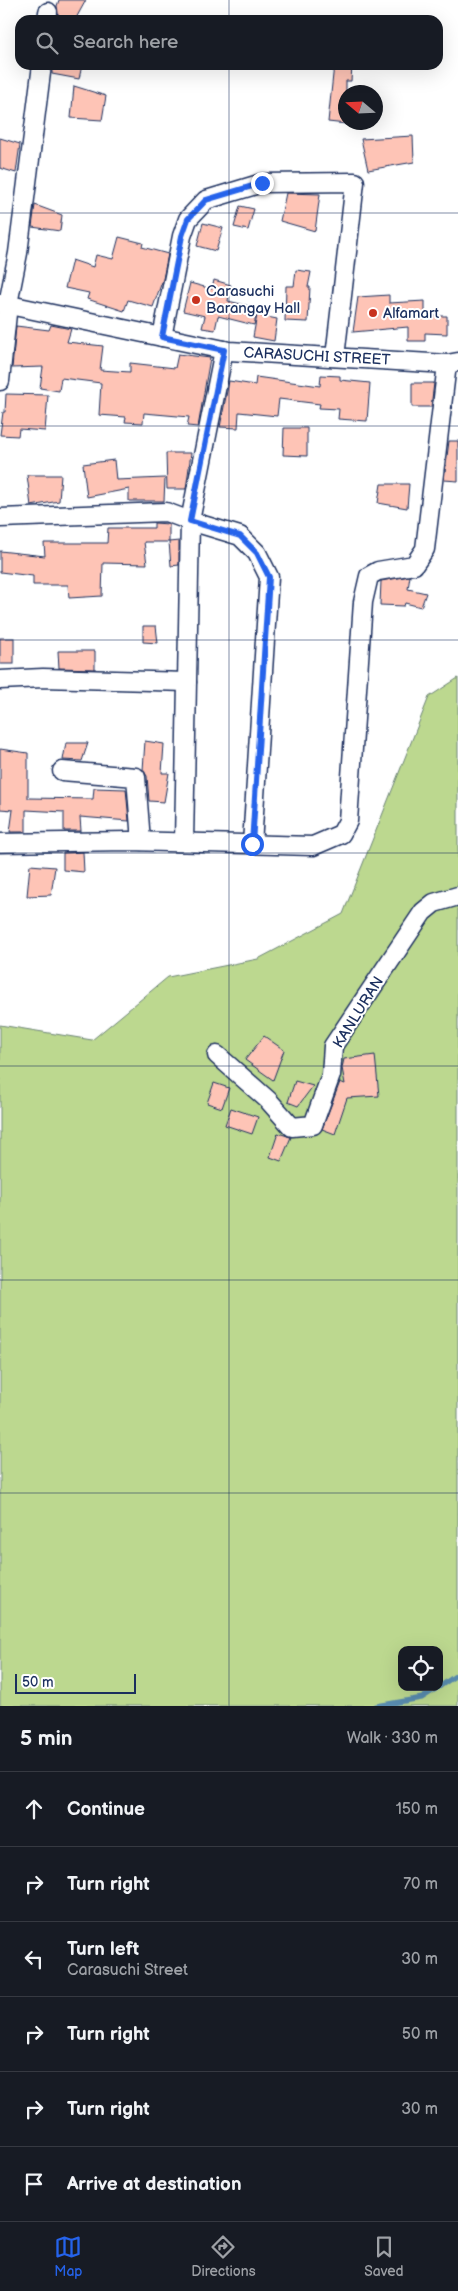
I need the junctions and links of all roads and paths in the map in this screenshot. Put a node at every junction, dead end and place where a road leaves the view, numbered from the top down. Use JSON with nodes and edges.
{"nodes":[{"id":1,"x":41,"y":70,"type":"edge"},
{"id":2,"x":4,"y":304,"type":"edge"},
{"id":3,"x":162,"y":337,"type":"junction"},
{"id":4,"x":224,"y":350,"type":"junction"},
{"id":5,"x":335,"y":357,"type":"junction"},
{"id":6,"x":453,"y":363,"type":"edge"},
{"id":7,"x":0,"y":380,"type":"edge"},
{"id":8,"x":0,"y":518,"type":"edge"},
{"id":9,"x":190,"y":521,"type":"junction"},
{"id":10,"x":0,"y":680,"type":"edge"},
{"id":11,"x":187,"y":682,"type":"junction"},
{"id":12,"x":62,"y":771,"type":"dead end"},
{"id":13,"x":141,"y":841,"type":"junction"},
{"id":14,"x":184,"y":842,"type":"junction"},
{"id":15,"x":0,"y":843,"type":"edge"},
{"id":16,"x":252,"y":844,"type":"junction"},
{"id":17,"x":458,"y":896,"type":"edge"},
{"id":18,"x":217,"y":1054,"type":"dead end"}],
"edges":[{"from":1,"to":2,"type":"street"},
{"from":2,"to":3,"type":"street","name":"CARASUCHI STREET"},
{"from":2,"to":7,"type":"street"},
{"from":3,"to":4,"type":"street","name":"CARASUCHI STREET"},
{"from":3,"to":5,"type":"street"},
{"from":4,"to":5,"type":"street","name":"CARASUCHI STREET"},
{"from":4,"to":9,"type":"street"},
{"from":5,"to":6,"type":"street","name":"CARASUCHI STREET"},
{"from":6,"to":16,"type":"street"},
{"from":8,"to":9,"type":"street"},
{"from":9,"to":11,"type":"street"},
{"from":9,"to":16,"type":"street"},
{"from":10,"to":11,"type":"street"},
{"from":11,"to":14,"type":"street"},
{"from":12,"to":13,"type":"street"},
{"from":13,"to":14,"type":"street"},
{"from":13,"to":15,"type":"street"},
{"from":14,"to":16,"type":"street"},
{"from":17,"to":18,"type":"street","name":"KANLURAN"}]}
